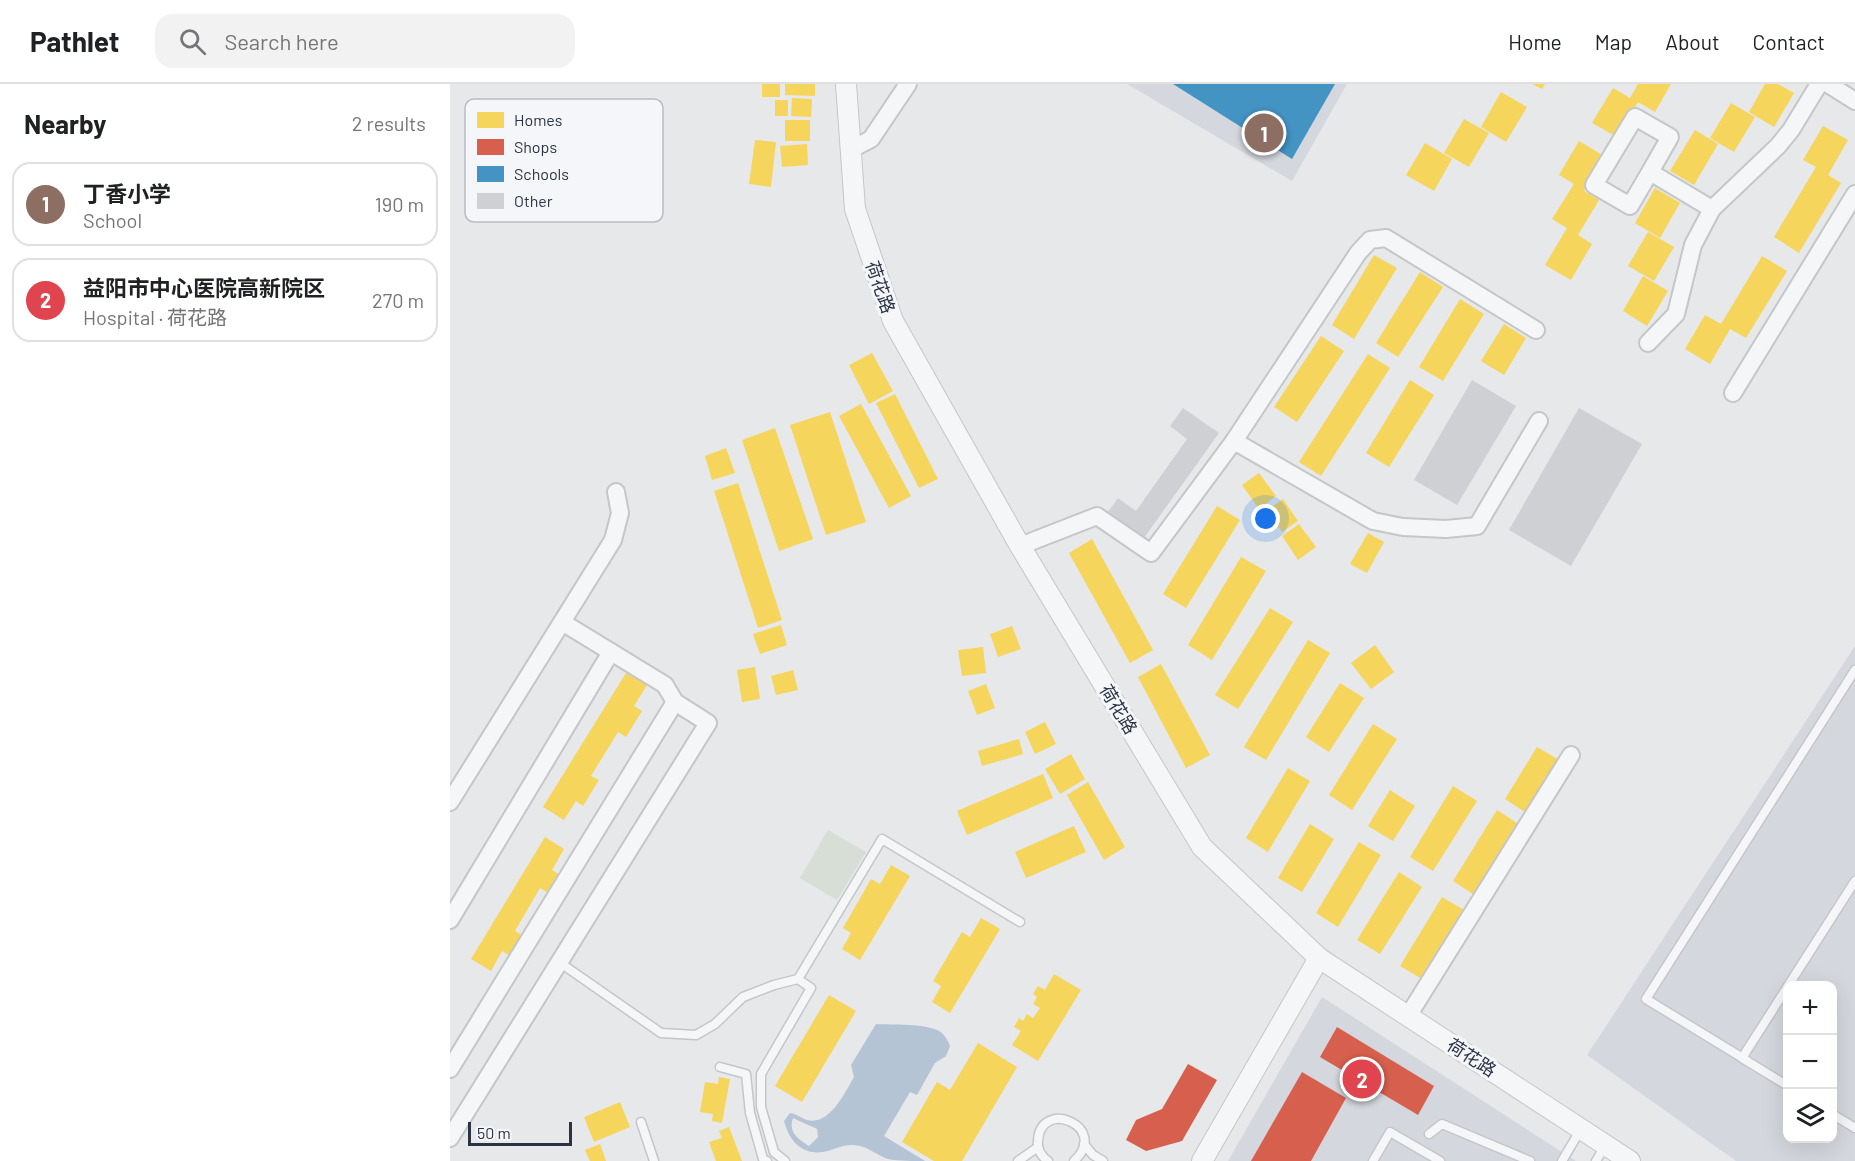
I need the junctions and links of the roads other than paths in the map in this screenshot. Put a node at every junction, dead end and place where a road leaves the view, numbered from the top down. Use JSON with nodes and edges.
{"nodes":[{"id":1,"x":846,"y":84,"type":"edge"},
{"id":2,"x":908,"y":84,"type":"edge"},
{"id":3,"x":1819,"y":84,"type":"edge"},
{"id":4,"x":1828,"y":84,"type":"edge"},
{"id":5,"x":1855,"y":101,"type":"edge"},
{"id":6,"x":850,"y":150,"type":"junction"},
{"id":7,"x":1650,"y":172,"type":"junction"},
{"id":8,"x":1855,"y":194,"type":"edge"},
{"id":9,"x":1712,"y":208,"type":"junction"},
{"id":10,"x":1536,"y":330,"type":"dead end"},
{"id":11,"x":1648,"y":343,"type":"dead end"},
{"id":12,"x":1732,"y":393,"type":"dead end"},
{"id":13,"x":1539,"y":422,"type":"dead end"},
{"id":14,"x":1233,"y":441,"type":"junction"},
{"id":15,"x":616,"y":492,"type":"dead end"},
{"id":16,"x":1020,"y":546,"type":"junction"},
{"id":17,"x":562,"y":622,"type":"junction"},
{"id":18,"x":611,"y":652,"type":"junction"},
{"id":19,"x":1855,"y":670,"type":"edge"},
{"id":20,"x":675,"y":702,"type":"junction"},
{"id":21,"x":1571,"y":755,"type":"dead end"},
{"id":22,"x":450,"y":802,"type":"edge"},
{"id":23,"x":1855,"y":881,"type":"edge"},
{"id":24,"x":450,"y":920,"type":"edge"},
{"id":25,"x":1020,"y":922,"type":"dead end"},
{"id":26,"x":1319,"y":958,"type":"junction"},
{"id":27,"x":559,"y":962,"type":"junction"},
{"id":28,"x":798,"y":979,"type":"junction"},
{"id":29,"x":1791,"y":981,"type":"edge"},
{"id":30,"x":1783,"y":994,"type":"edge"},
{"id":31,"x":1408,"y":1016,"type":"junction"},
{"id":32,"x":1746,"y":1060,"type":"junction"},
{"id":33,"x":720,"y":1067,"type":"dead end"},
{"id":34,"x":450,"y":1069,"type":"edge"},
{"id":35,"x":1783,"y":1083,"type":"edge"},
{"id":36,"x":1837,"y":1117,"type":"edge"},
{"id":37,"x":641,"y":1122,"type":"dead end"},
{"id":38,"x":1855,"y":1128,"type":"edge"},
{"id":39,"x":1581,"y":1129,"type":"junction"},
{"id":40,"x":1429,"y":1134,"type":"dead end"},
{"id":41,"x":450,"y":1138,"type":"edge"},
{"id":42,"x":1084,"y":1144,"type":"junction"},
{"id":43,"x":1038,"y":1147,"type":"junction"},
{"id":44,"x":1601,"y":1153,"type":"edge"},
{"id":45,"x":654,"y":1161,"type":"edge"},
{"id":46,"x":767,"y":1161,"type":"edge"},
{"id":47,"x":785,"y":1161,"type":"edge"},
{"id":48,"x":1018,"y":1161,"type":"edge"},
{"id":49,"x":1048,"y":1161,"type":"edge"},
{"id":50,"x":1075,"y":1161,"type":"edge"},
{"id":51,"x":1103,"y":1161,"type":"edge"},
{"id":52,"x":1202,"y":1161,"type":"edge"},
{"id":53,"x":1373,"y":1161,"type":"edge"},
{"id":54,"x":1440,"y":1161,"type":"edge"},
{"id":55,"x":1530,"y":1161,"type":"edge"},
{"id":56,"x":1562,"y":1161,"type":"edge"},
{"id":57,"x":1630,"y":1161,"type":"edge"}],
"edges":[{"from":1,"to":6,"type":"street","name":"荷花路"},
{"from":2,"to":6,"type":"street"},
{"from":3,"to":9,"type":"street"},
{"from":4,"to":5,"type":"street"},
{"from":6,"to":16,"type":"street","name":"荷花路"},
{"from":7,"to":7,"type":"street"},
{"from":7,"to":9,"type":"street"},
{"from":8,"to":12,"type":"street"},
{"from":9,"to":11,"type":"street"},
{"from":10,"to":14,"type":"street"},
{"from":13,"to":14,"type":"street"},
{"from":14,"to":16,"type":"street"},
{"from":15,"to":17,"type":"street"},
{"from":16,"to":26,"type":"street","name":"荷花路"},
{"from":17,"to":18,"type":"street"},
{"from":17,"to":22,"type":"street"},
{"from":18,"to":20,"type":"street"},
{"from":18,"to":24,"type":"street"},
{"from":19,"to":32,"type":"lane"},
{"from":20,"to":27,"type":"street"},
{"from":20,"to":34,"type":"street"},
{"from":21,"to":31,"type":"street"},
{"from":23,"to":29,"type":"lane"},
{"from":25,"to":28,"type":"lane"},
{"from":26,"to":31,"type":"street","name":"荷花路"},
{"from":26,"to":52,"type":"street"},
{"from":27,"to":28,"type":"lane"},
{"from":27,"to":41,"type":"street"},
{"from":28,"to":47,"type":"lane"},
{"from":30,"to":32,"type":"lane"},
{"from":31,"to":39,"type":"street","name":"荷花路"},
{"from":32,"to":35,"type":"lane"},
{"from":33,"to":46,"type":"lane"},
{"from":36,"to":38,"type":"lane"},
{"from":37,"to":45,"type":"lane"},
{"from":39,"to":44,"type":"street","name":"荷花路"},
{"from":39,"to":56,"type":"lane"},
{"from":40,"to":55,"type":"lane"},
{"from":42,"to":43,"type":"lane"},
{"from":42,"to":50,"type":"lane"},
{"from":42,"to":51,"type":"lane"},
{"from":43,"to":48,"type":"lane"},
{"from":43,"to":49,"type":"lane"},
{"from":44,"to":57,"type":"street","name":"荷花路"},
{"from":53,"to":54,"type":"lane"}]}
